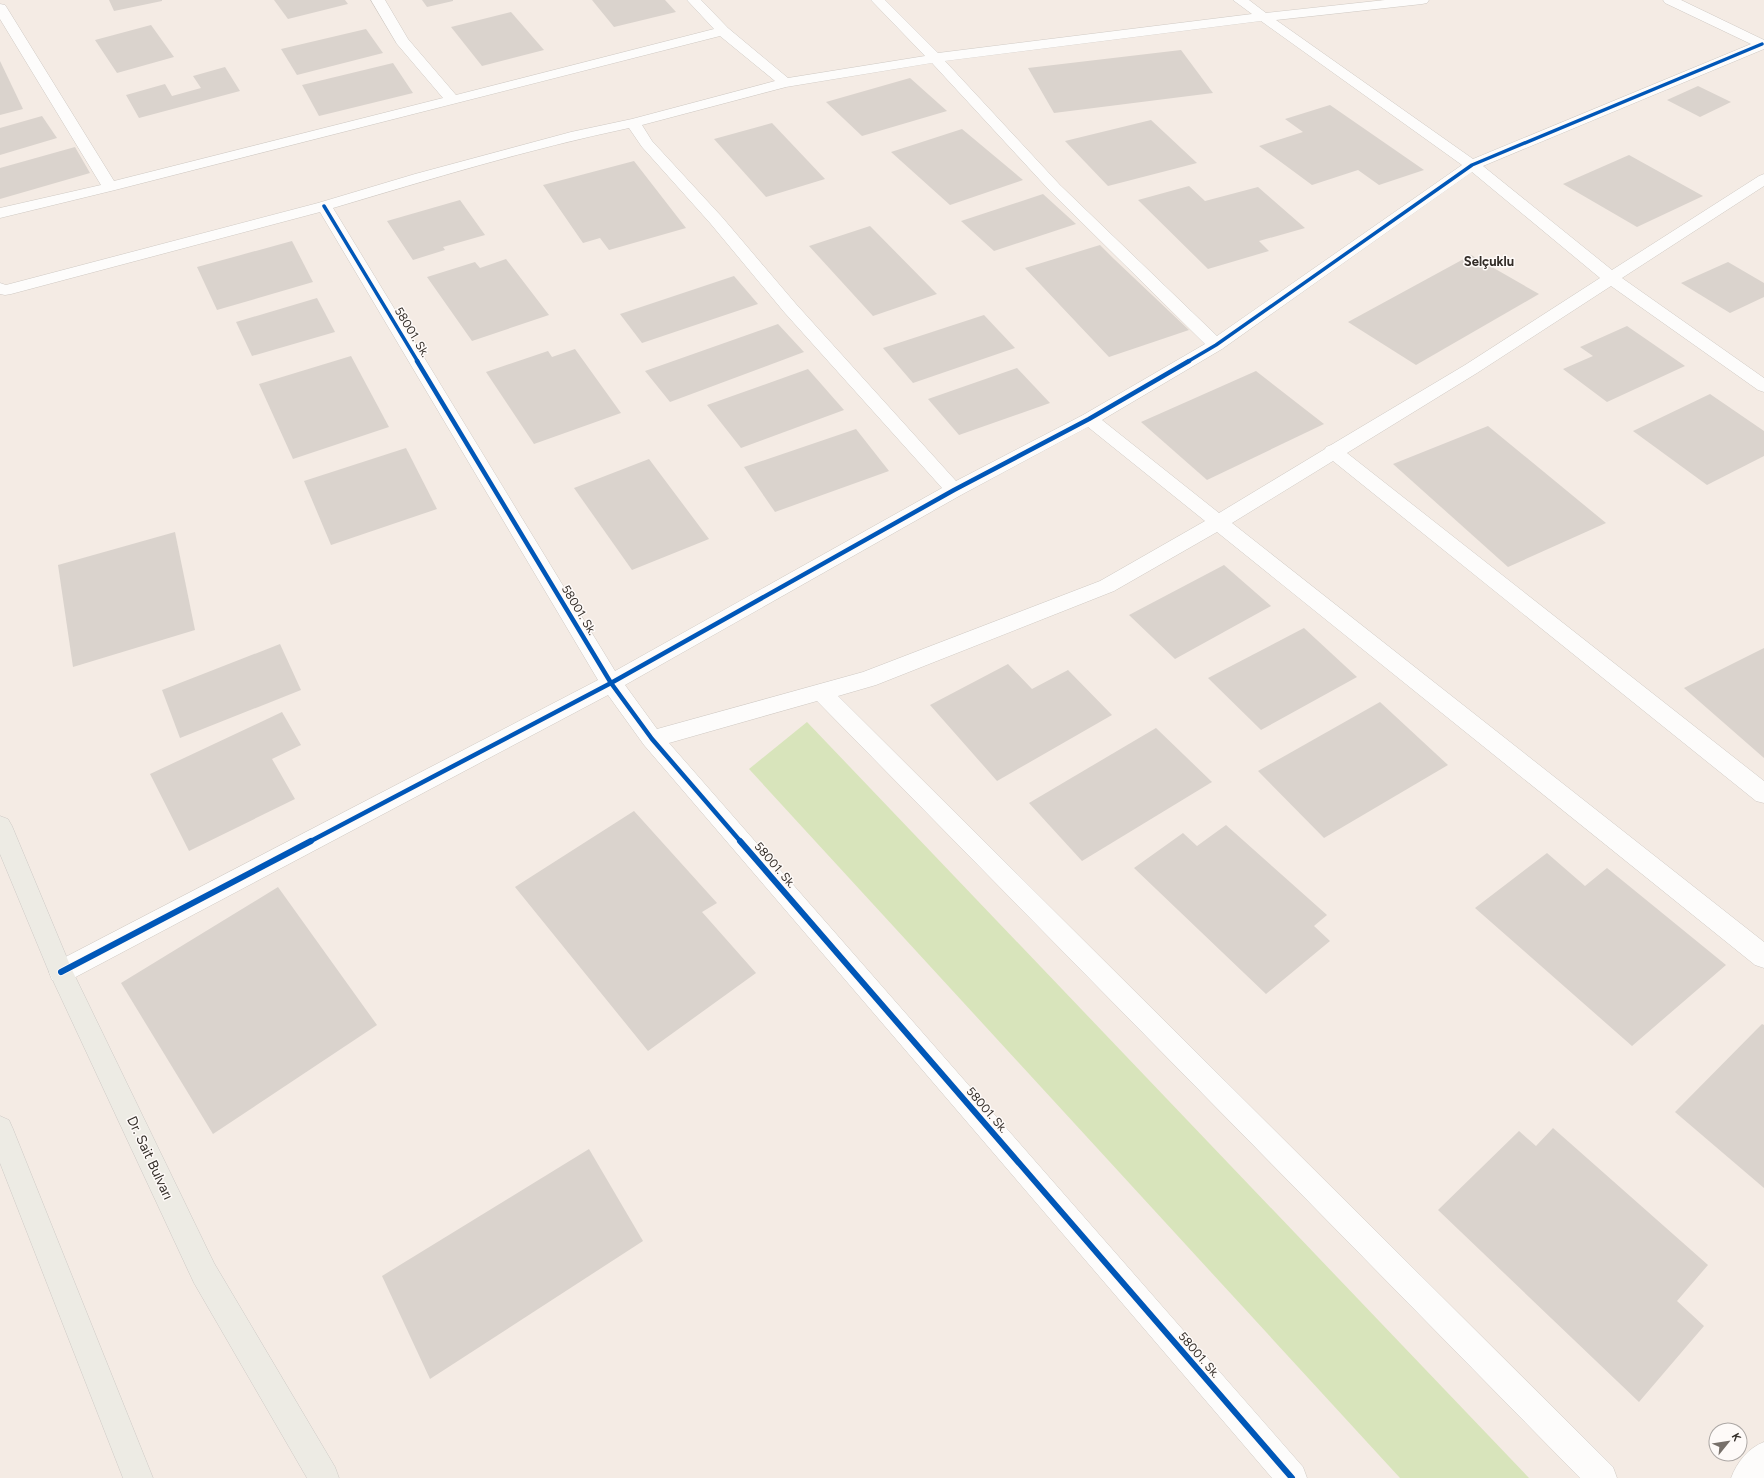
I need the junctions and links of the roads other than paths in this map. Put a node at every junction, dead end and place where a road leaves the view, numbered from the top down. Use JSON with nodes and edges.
{"nodes":[{"id":1,"x":378,"y":0,"type":"edge"},
{"id":2,"x":694,"y":0,"type":"edge"},
{"id":3,"x":878,"y":0,"type":"edge"},
{"id":4,"x":1240,"y":0,"type":"edge"},
{"id":5,"x":1422,"y":0,"type":"edge"},
{"id":6,"x":1670,"y":0,"type":"edge"},
{"id":7,"x":0,"y":8,"type":"edge"},
{"id":8,"x":1263,"y":17,"type":"junction"},
{"id":9,"x":723,"y":31,"type":"junction"},
{"id":10,"x":1763,"y":45,"type":"edge"},
{"id":11,"x":935,"y":58,"type":"junction"},
{"id":12,"x":785,"y":83,"type":"junction"},
{"id":13,"x":453,"y":100,"type":"junction"},
{"id":14,"x":633,"y":123,"type":"junction"},
{"id":15,"x":1472,"y":165,"type":"junction"},
{"id":16,"x":1764,"y":179,"type":"edge"},
{"id":17,"x":110,"y":187,"type":"junction"},
{"id":18,"x":324,"y":206,"type":"junction"},
{"id":19,"x":0,"y":213,"type":"edge"},
{"id":20,"x":1611,"y":278,"type":"junction"},
{"id":21,"x":0,"y":288,"type":"edge"},
{"id":22,"x":1216,"y":345,"type":"junction"},
{"id":23,"x":1764,"y":386,"type":"edge"},
{"id":24,"x":1088,"y":419,"type":"junction"},
{"id":25,"x":1333,"y":451,"type":"junction"},
{"id":26,"x":954,"y":490,"type":"junction"},
{"id":27,"x":1217,"y":523,"type":"junction"},
{"id":28,"x":611,"y":683,"type":"junction"},
{"id":29,"x":821,"y":692,"type":"junction"},
{"id":30,"x":652,"y":739,"type":"junction"},
{"id":31,"x":1764,"y":794,"type":"edge"},
{"id":32,"x":0,"y":826,"type":"edge"},
{"id":33,"x":1764,"y":958,"type":"edge"},
{"id":34,"x":61,"y":972,"type":"junction"},
{"id":35,"x":0,"y":1129,"type":"edge"},
{"id":36,"x":1764,"y":1456,"type":"edge"},
{"id":37,"x":138,"y":1478,"type":"edge"},
{"id":38,"x":324,"y":1478,"type":"edge"},
{"id":39,"x":1292,"y":1478,"type":"edge"},
{"id":40,"x":1602,"y":1478,"type":"edge"},
{"id":41,"x":1746,"y":1478,"type":"edge"}],
"edges":[{"from":1,"to":13,"type":"street"},
{"from":2,"to":9,"type":"street"},
{"from":3,"to":11,"type":"street"},
{"from":4,"to":8,"type":"street"},
{"from":5,"to":8,"type":"street"},
{"from":6,"to":10,"type":"street"},
{"from":7,"to":17,"type":"street"},
{"from":8,"to":11,"type":"street"},
{"from":8,"to":15,"type":"street"},
{"from":9,"to":12,"type":"street"},
{"from":9,"to":13,"type":"street"},
{"from":10,"to":15,"type":"street"},
{"from":11,"to":12,"type":"street"},
{"from":11,"to":22,"type":"street"},
{"from":12,"to":14,"type":"street"},
{"from":13,"to":17,"type":"street"},
{"from":14,"to":18,"type":"street"},
{"from":14,"to":26,"type":"street"},
{"from":15,"to":20,"type":"street"},
{"from":15,"to":22,"type":"street"},
{"from":16,"to":20,"type":"street"},
{"from":17,"to":19,"type":"street"},
{"from":18,"to":21,"type":"street"},
{"from":18,"to":28,"type":"street","name":"58001. Sk."},
{"from":20,"to":23,"type":"street"},
{"from":20,"to":25,"type":"street"},
{"from":22,"to":24,"type":"street"},
{"from":24,"to":26,"type":"street"},
{"from":24,"to":27,"type":"street"},
{"from":25,"to":27,"type":"street"},
{"from":25,"to":31,"type":"street"},
{"from":26,"to":28,"type":"street"},
{"from":27,"to":29,"type":"street"},
{"from":27,"to":33,"type":"street"},
{"from":28,"to":30,"type":"street","name":"58001. Sk."},
{"from":28,"to":34,"type":"street"},
{"from":29,"to":30,"type":"street"},
{"from":29,"to":40,"type":"street"},
{"from":30,"to":39,"type":"street","name":"58001. Sk."},
{"from":32,"to":34,"type":"main road","name":"Dr. Sait Bulvarı"},
{"from":34,"to":38,"type":"main road","name":"Dr. Sait Bulvarı"},
{"from":35,"to":37,"type":"main road"},
{"from":36,"to":41,"type":"street"}]}
